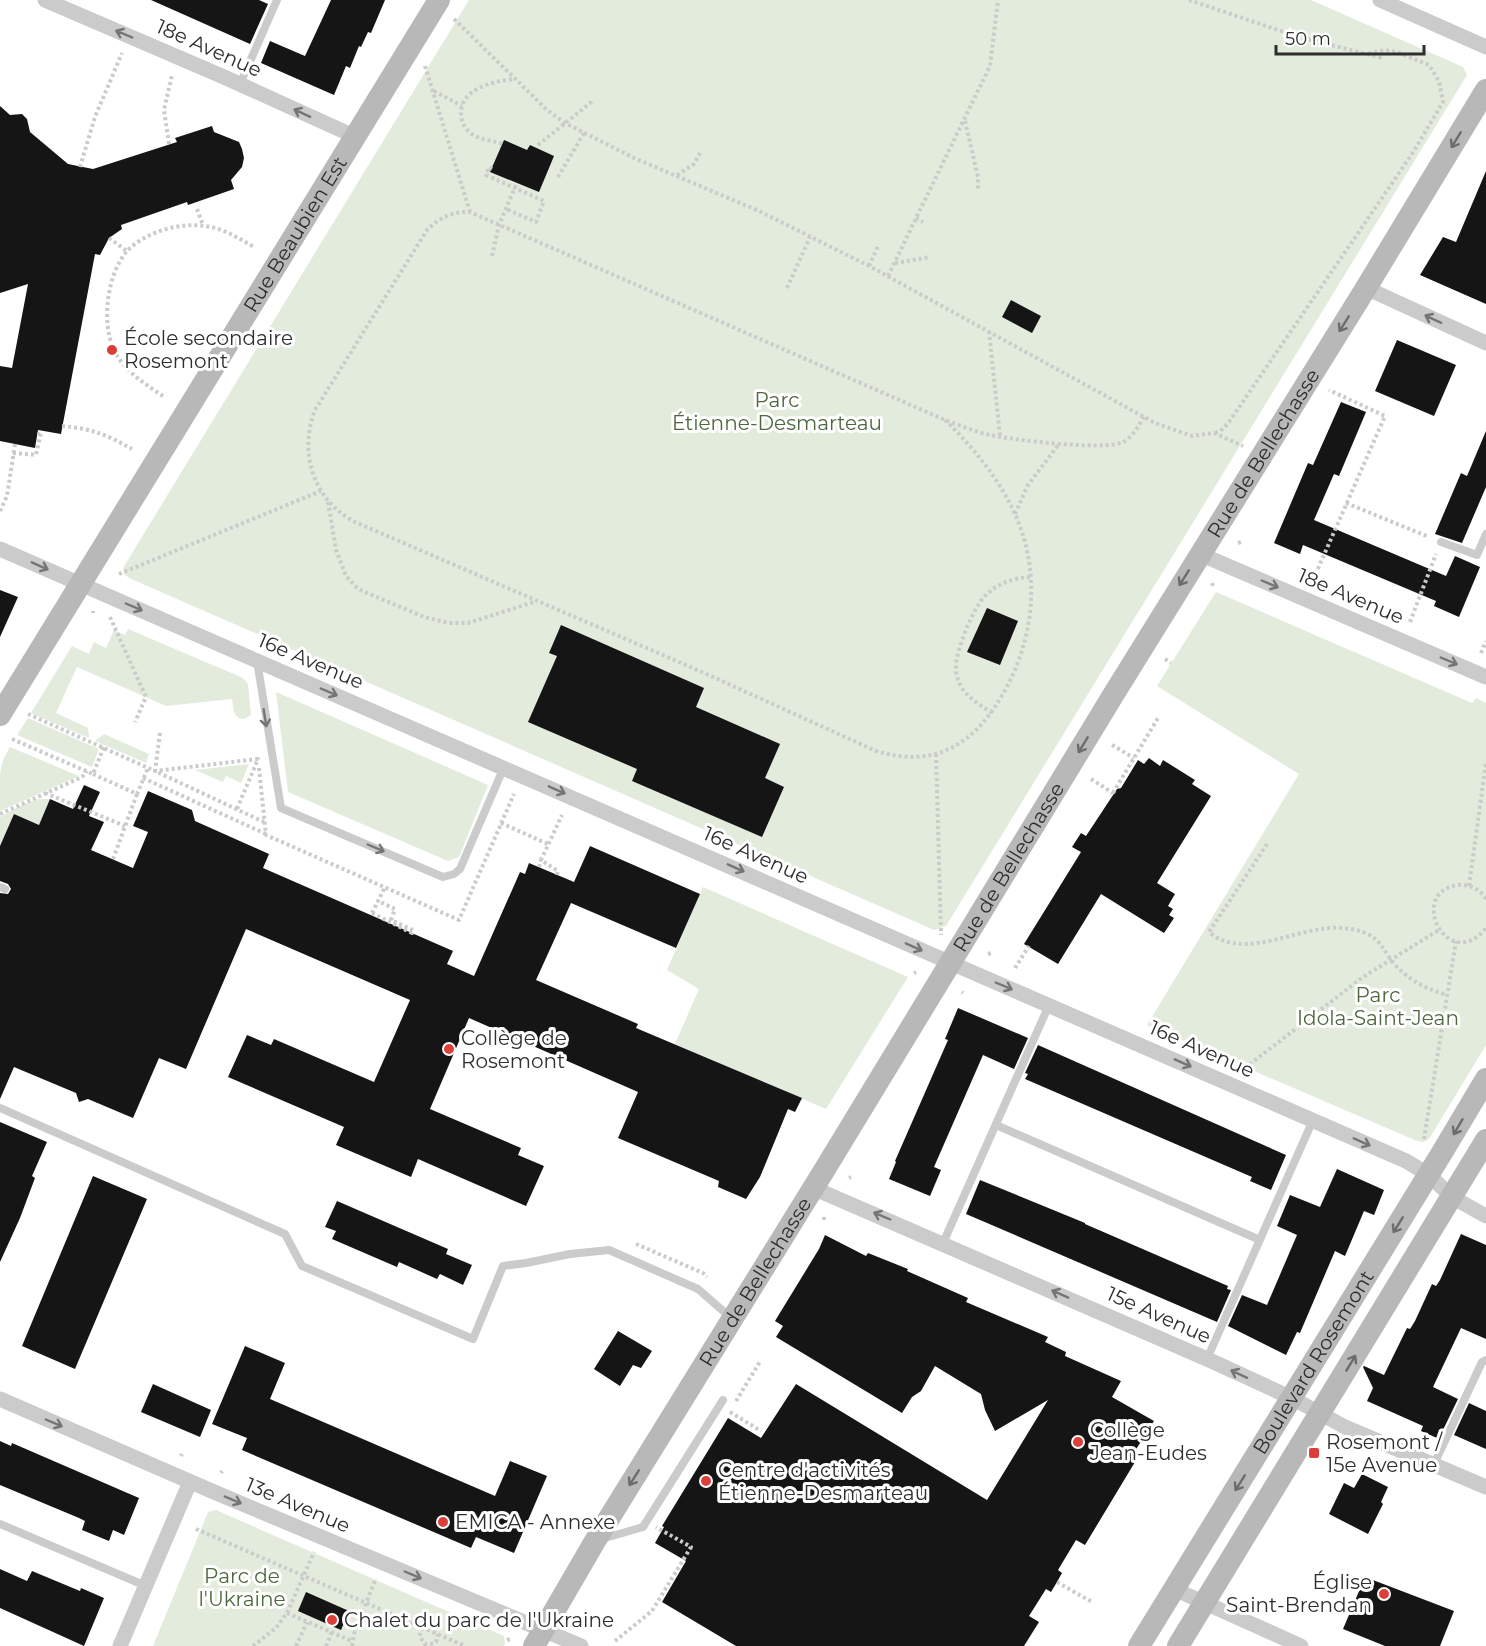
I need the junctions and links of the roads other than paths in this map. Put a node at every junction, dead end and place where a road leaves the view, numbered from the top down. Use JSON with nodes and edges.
{"nodes":[{"id":1,"x":45,"y":0,"type":"edge"},
{"id":2,"x":277,"y":0,"type":"edge"},
{"id":3,"x":439,"y":0,"type":"edge"},
{"id":4,"x":1380,"y":0,"type":"edge"},
{"id":5,"x":1486,"y":47,"type":"edge"},
{"id":6,"x":240,"y":84,"type":"junction"},
{"id":7,"x":1486,"y":90,"type":"edge"},
{"id":8,"x":356,"y":137,"type":"junction"},
{"id":9,"x":1366,"y":288,"type":"junction"},
{"id":10,"x":1486,"y":344,"type":"edge"},
{"id":11,"x":1486,"y":534,"type":"edge"},
{"id":12,"x":1441,"y":542,"type":"road end"},
{"id":13,"x":0,"y":549,"type":"edge"},
{"id":14,"x":1200,"y":554,"type":"junction"},
{"id":15,"x":81,"y":584,"type":"junction"},
{"id":16,"x":256,"y":660,"type":"junction"},
{"id":17,"x":1486,"y":677,"type":"edge"},
{"id":18,"x":0,"y":715,"type":"edge"},
{"id":19,"x":504,"y":767,"type":"junction"},
{"id":20,"x":951,"y":963,"type":"junction"},
{"id":21,"x":1049,"y":1005,"type":"junction"},
{"id":22,"x":1486,"y":1078,"type":"edge"},
{"id":23,"x":0,"y":1108,"type":"edge"},
{"id":24,"x":1313,"y":1120,"type":"junction"},
{"id":25,"x":996,"y":1125,"type":"junction"},
{"id":26,"x":1486,"y":1140,"type":"edge"},
{"id":27,"x":1429,"y":1175,"type":"junction"},
{"id":28,"x":813,"y":1188,"type":"junction"},
{"id":29,"x":1452,"y":1197,"type":"junction"},
{"id":30,"x":1486,"y":1216,"type":"edge"},
{"id":31,"x":1260,"y":1240,"type":"junction"},
{"id":32,"x":943,"y":1243,"type":"junction"},
{"id":33,"x":732,"y":1319,"type":"junction"},
{"id":34,"x":1207,"y":1359,"type":"junction"},
{"id":35,"x":1486,"y":1360,"type":"edge"},
{"id":36,"x":1292,"y":1398,"type":"junction"},
{"id":37,"x":0,"y":1400,"type":"edge"},
{"id":38,"x":723,"y":1400,"type":"dead end"},
{"id":39,"x":1320,"y":1413,"type":"junction"},
{"id":40,"x":1434,"y":1464,"type":"junction"},
{"id":41,"x":190,"y":1482,"type":"junction"},
{"id":42,"x":1486,"y":1486,"type":"edge"},
{"id":43,"x":0,"y":1524,"type":"edge"},
{"id":44,"x":595,"y":1541,"type":"junction"},
{"id":45,"x":146,"y":1586,"type":"junction"},
{"id":46,"x":1174,"y":1589,"type":"junction"},
{"id":47,"x":1204,"y":1603,"type":"junction"},
{"id":48,"x":539,"y":1638,"type":"edge"},
{"id":49,"x":1298,"y":1645,"type":"edge"},
{"id":50,"x":120,"y":1646,"type":"edge"},
{"id":51,"x":581,"y":1646,"type":"edge"},
{"id":52,"x":1140,"y":1646,"type":"edge"},
{"id":53,"x":1178,"y":1646,"type":"edge"}],
"edges":[{"from":6,"to":1,"type":"street","name":"18e Avenue","one_way":true},
{"from":2,"to":6,"type":"lane"},
{"from":3,"to":8,"type":"street","name":"Rue Beaubien Est"},
{"from":4,"to":5,"type":"street"},
{"from":8,"to":6,"type":"street","name":"18e Avenue","one_way":true},
{"from":7,"to":9,"type":"street","name":"Rue de Bellechasse","one_way":true},
{"from":8,"to":15,"type":"street","name":"Rue Beaubien Est"},
{"from":10,"to":9,"type":"street","one_way":true},
{"from":9,"to":14,"type":"street","name":"Rue de Bellechasse","one_way":true},
{"from":11,"to":12,"type":"lane"},
{"from":13,"to":15,"type":"street","name":"16e Avenue","one_way":true},
{"from":14,"to":17,"type":"street","name":"18e Avenue","one_way":true},
{"from":14,"to":20,"type":"street","name":"Rue de Bellechasse","one_way":true},
{"from":15,"to":16,"type":"street","name":"16e Avenue","one_way":true},
{"from":15,"to":18,"type":"street","name":"Rue Beaubien Est"},
{"from":16,"to":19,"type":"street","name":"16e Avenue","one_way":true},
{"from":16,"to":19,"type":"lane","one_way":true},
{"from":19,"to":20,"type":"street","name":"16e Avenue","one_way":true},
{"from":20,"to":21,"type":"street","name":"16e Avenue","one_way":true},
{"from":20,"to":28,"type":"street","name":"Rue de Bellechasse"},
{"from":21,"to":24,"type":"street","name":"16e Avenue","one_way":true},
{"from":21,"to":25,"type":"lane"},
{"from":22,"to":27,"type":"street","name":"Boulevard Rosemont","one_way":true},
{"from":23,"to":33,"type":"lane"},
{"from":24,"to":27,"type":"street","name":"16e Avenue","one_way":true},
{"from":24,"to":31,"type":"lane"},
{"from":25,"to":31,"type":"lane"},
{"from":25,"to":32,"type":"lane"},
{"from":26,"to":29,"type":"street","name":"Boulevard Rosemont"},
{"from":27,"to":29,"type":"street","name":"16e Avenue"},
{"from":27,"to":36,"type":"street","name":"Boulevard Rosemont","one_way":true},
{"from":32,"to":28,"type":"street","name":"15e Avenue","one_way":true},
{"from":28,"to":33,"type":"street","name":"Rue de Bellechasse"},
{"from":29,"to":30,"type":"street","name":"16e Avenue"},
{"from":39,"to":29,"type":"street","name":"Boulevard Rosemont","one_way":true},
{"from":31,"to":34,"type":"lane"},
{"from":34,"to":32,"type":"street","name":"15e Avenue","one_way":true},
{"from":33,"to":44,"type":"street","name":"Rue de Bellechasse","one_way":true},
{"from":36,"to":34,"type":"street","name":"15e Avenue","one_way":true},
{"from":35,"to":40,"type":"lane"},
{"from":36,"to":39,"type":"street","name":"15e Avenue"},
{"from":36,"to":46,"type":"street","name":"Boulevard Rosemont","one_way":true},
{"from":37,"to":41,"type":"street","name":"13e Avenue","one_way":true},
{"from":38,"to":44,"type":"lane"},
{"from":39,"to":40,"type":"street","name":"15e Avenue"},
{"from":39,"to":47,"type":"street","name":"Boulevard Rosemont"},
{"from":40,"to":42,"type":"street","name":"15e Avenue"},
{"from":41,"to":45,"type":"street"},
{"from":41,"to":48,"type":"street","name":"13e Avenue","one_way":true},
{"from":43,"to":45,"type":"lane"},
{"from":44,"to":48,"type":"street","name":"Rue de Bellechasse"},
{"from":45,"to":50,"type":"street"},
{"from":46,"to":47,"type":"street"},
{"from":46,"to":52,"type":"street","name":"Boulevard Rosemont"},
{"from":47,"to":49,"type":"street"},
{"from":47,"to":53,"type":"street","name":"Boulevard Rosemont"},
{"from":48,"to":51,"type":"street","name":"13e Avenue"}]}
